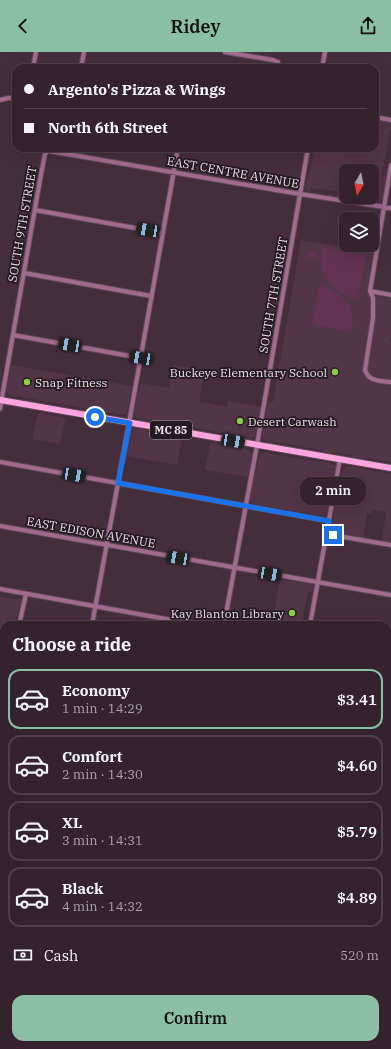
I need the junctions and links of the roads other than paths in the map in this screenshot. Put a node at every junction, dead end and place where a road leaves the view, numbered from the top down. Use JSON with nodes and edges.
{"nodes":[{"id":1,"x":36,"y":52,"type":"edge"},
{"id":2,"x":84,"y":52,"type":"edge"},
{"id":3,"x":225,"y":52,"type":"edge"},
{"id":4,"x":325,"y":52,"type":"edge"},
{"id":5,"x":34,"y":64,"type":"edge"},
{"id":6,"x":82,"y":64,"type":"edge"},
{"id":7,"x":278,"y":64,"type":"edge"},
{"id":8,"x":323,"y":64,"type":"edge"},
{"id":9,"x":12,"y":98,"type":"edge"},
{"id":10,"x":0,"y":100,"type":"edge"},
{"id":11,"x":379,"y":118,"type":"edge"},
{"id":12,"x":391,"y":120,"type":"edge"},
{"id":13,"x":47,"y":152,"type":"edge"},
{"id":14,"x":65,"y":152,"type":"edge"},
{"id":15,"x":177,"y":152,"type":"edge"},
{"id":16,"x":307,"y":152,"type":"edge"},
{"id":17,"x":391,"y":166,"type":"edge"},
{"id":18,"x":174,"y":172,"type":"junction"},
{"id":19,"x":300,"y":194,"type":"junction"},
{"id":20,"x":384,"y":206,"type":"junction"},
{"id":21,"x":391,"y":208,"type":"edge"},
{"id":22,"x":35,"y":210,"type":"junction"},
{"id":23,"x":162,"y":233,"type":"junction"},
{"id":24,"x":24,"y":273,"type":"junction"},
{"id":25,"x":370,"y":292,"type":"junction"},
{"id":26,"x":391,"y":295,"type":"edge"},
{"id":27,"x":152,"y":296,"type":"junction"},
{"id":28,"x":13,"y":335,"type":"junction"},
{"id":29,"x":141,"y":358,"type":"junction"},
{"id":30,"x":391,"y":382,"type":"edge"},
{"id":31,"x":1,"y":400,"type":"edge"},
{"id":32,"x":0,"y":409,"type":"edge"},
{"id":33,"x":130,"y":423,"type":"junction"},
{"id":34,"x":257,"y":445,"type":"junction"},
{"id":35,"x":340,"y":459,"type":"junction"},
{"id":36,"x":0,"y":462,"type":"edge"},
{"id":37,"x":391,"y":468,"type":"edge"},
{"id":38,"x":118,"y":483,"type":"junction"},
{"id":39,"x":246,"y":506,"type":"junction"},
{"id":40,"x":329,"y":521,"type":"junction"},
{"id":41,"x":0,"y":526,"type":"edge"},
{"id":42,"x":326,"y":534,"type":"junction"},
{"id":43,"x":106,"y":545,"type":"junction"},
{"id":44,"x":391,"y":545,"type":"edge"},
{"id":45,"x":234,"y":568,"type":"junction"},
{"id":46,"x":317,"y":582,"type":"junction"},
{"id":47,"x":0,"y":589,"type":"edge"},
{"id":48,"x":26,"y":594,"type":"junction"},
{"id":49,"x":391,"y":595,"type":"edge"},
{"id":50,"x":96,"y":607,"type":"junction"},
{"id":51,"x":20,"y":621,"type":"edge"},
{"id":52,"x":93,"y":621,"type":"edge"},
{"id":53,"x":176,"y":621,"type":"edge"},
{"id":54,"x":225,"y":621,"type":"edge"},
{"id":55,"x":311,"y":621,"type":"edge"}],
"edges":[{"from":1,"to":5,"type":"street"},
{"from":2,"to":6,"type":"street"},
{"from":3,"to":7,"type":"street"},
{"from":4,"to":8,"type":"street"},
{"from":9,"to":10,"type":"street"},
{"from":11,"to":12,"type":"street"},
{"from":13,"to":22,"type":"street","name":"SOUTH 9TH STREET"},
{"from":14,"to":18,"type":"street","name":"EAST CENTRE AVENUE"},
{"from":15,"to":18,"type":"street"},
{"from":16,"to":19,"type":"street","name":"SOUTH 7TH STREET"},
{"from":17,"to":20,"type":"street"},
{"from":18,"to":19,"type":"street","name":"EAST CENTRE AVENUE"},
{"from":18,"to":23,"type":"street"},
{"from":19,"to":20,"type":"street","name":"EAST CENTRE AVENUE"},
{"from":19,"to":34,"type":"street","name":"SOUTH 7TH STREET"},
{"from":20,"to":21,"type":"street","name":"EAST CENTRE AVENUE"},
{"from":20,"to":25,"type":"street"},
{"from":22,"to":23,"type":"street"},
{"from":22,"to":24,"type":"street","name":"SOUTH 9TH STREET"},
{"from":23,"to":27,"type":"street"},
{"from":24,"to":27,"type":"street"},
{"from":24,"to":28,"type":"street","name":"SOUTH 9TH STREET"},
{"from":25,"to":26,"type":"street"},
{"from":25,"to":30,"type":"street"},
{"from":27,"to":29,"type":"street"},
{"from":28,"to":29,"type":"street"},
{"from":28,"to":31,"type":"street","name":"SOUTH 9TH STREET"},
{"from":29,"to":33,"type":"street"},
{"from":31,"to":32,"type":"street","name":"SOUTH 9TH STREET"},
{"from":31,"to":33,"type":"main road","number":"MC 85"},
{"from":33,"to":34,"type":"main road","number":"MC 85"},
{"from":33,"to":38,"type":"street"},
{"from":34,"to":35,"type":"main road","number":"MC 85"},
{"from":34,"to":39,"type":"street","name":"SOUTH 7TH STREET"},
{"from":35,"to":37,"type":"main road","number":"MC 85"},
{"from":35,"to":40,"type":"street"},
{"from":36,"to":38,"type":"street"},
{"from":38,"to":39,"type":"street"},
{"from":38,"to":43,"type":"street"},
{"from":39,"to":40,"type":"street"},
{"from":39,"to":45,"type":"street","name":"SOUTH 7TH STREET"},
{"from":40,"to":42,"type":"street"},
{"from":41,"to":43,"type":"street","name":"EAST EDISON AVENUE"},
{"from":42,"to":44,"type":"street"},
{"from":42,"to":46,"type":"street"},
{"from":43,"to":45,"type":"street","name":"EAST EDISON AVENUE"},
{"from":43,"to":50,"type":"street"},
{"from":45,"to":46,"type":"street","name":"EAST EDISON AVENUE"},
{"from":45,"to":54,"type":"street","name":"SOUTH 7TH STREET"},
{"from":46,"to":49,"type":"street","name":"EAST EDISON AVENUE"},
{"from":46,"to":55,"type":"street"},
{"from":47,"to":48,"type":"street"},
{"from":48,"to":50,"type":"street"},
{"from":48,"to":51,"type":"street"},
{"from":50,"to":52,"type":"street"},
{"from":50,"to":53,"type":"street"}]}
